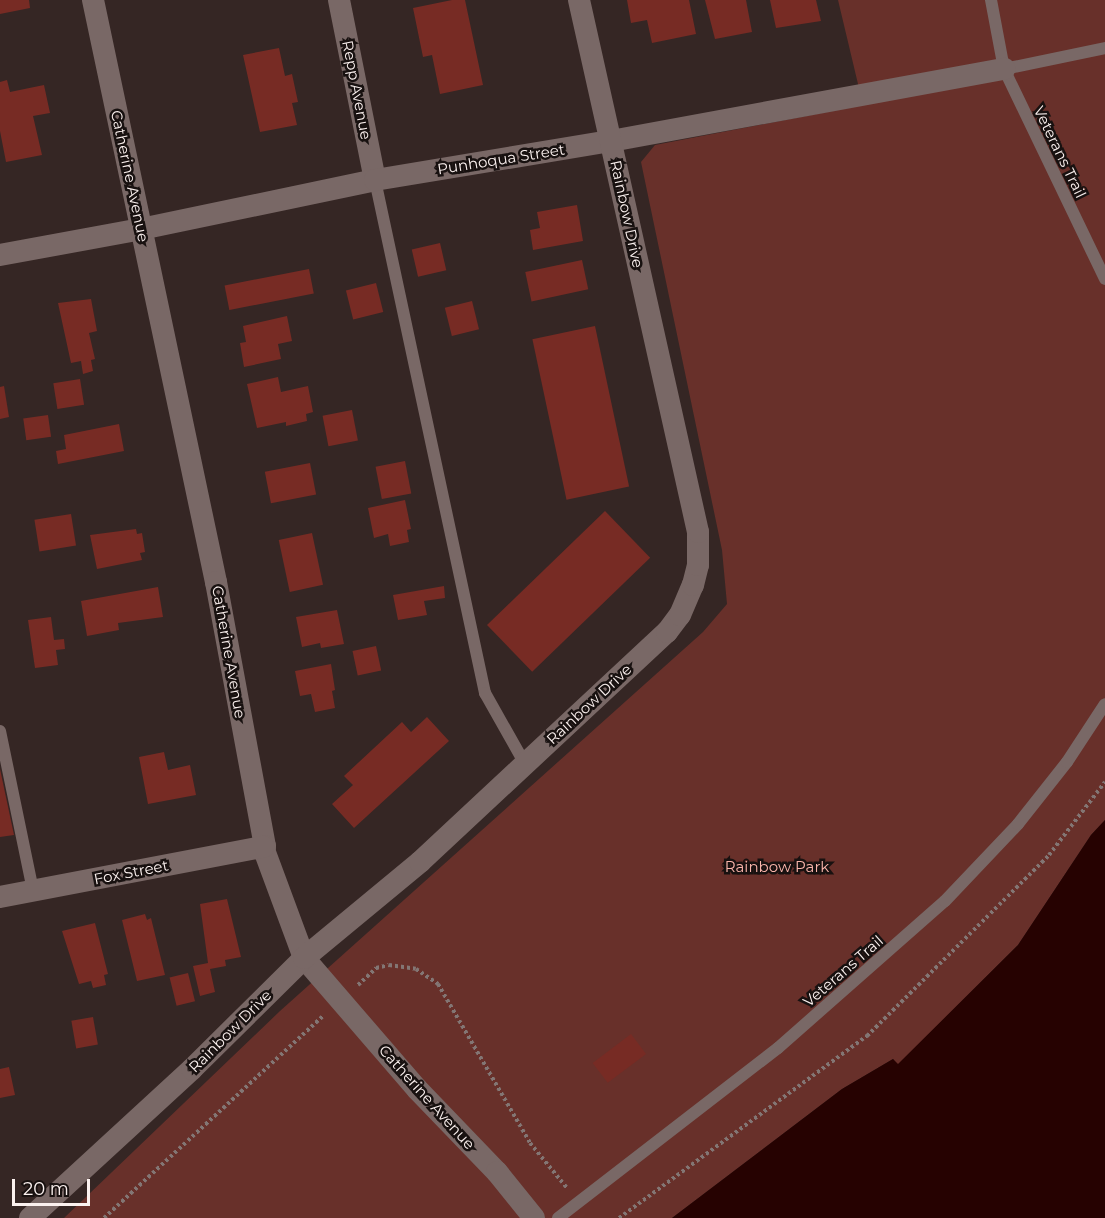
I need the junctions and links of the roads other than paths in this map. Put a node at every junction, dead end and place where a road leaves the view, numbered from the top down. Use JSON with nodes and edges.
{"nodes":[{"id":1,"x":93,"y":0,"type":"edge"},
{"id":2,"x":339,"y":0,"type":"edge"},
{"id":3,"x":579,"y":0,"type":"edge"},
{"id":4,"x":991,"y":0,"type":"edge"},
{"id":5,"x":1105,"y":48,"type":"edge"},
{"id":6,"x":1004,"y":69,"type":"junction"},
{"id":7,"x":611,"y":141,"type":"junction"},
{"id":8,"x":375,"y":180,"type":"junction"},
{"id":9,"x":141,"y":229,"type":"junction"},
{"id":10,"x":0,"y":255,"type":"edge"},
{"id":11,"x":1105,"y":279,"type":"edge"},
{"id":12,"x":1105,"y":704,"type":"edge"},
{"id":13,"x":0,"y":731,"type":"edge"},
{"id":14,"x":525,"y":764,"type":"junction"},
{"id":15,"x":263,"y":846,"type":"junction"},
{"id":16,"x":33,"y":891,"type":"junction"},
{"id":17,"x":0,"y":897,"type":"edge"},
{"id":18,"x":304,"y":958,"type":"junction"},
{"id":19,"x":30,"y":1218,"type":"edge"},
{"id":20,"x":534,"y":1218,"type":"edge"},
{"id":21,"x":558,"y":1218,"type":"edge"}],
"edges":[{"from":1,"to":9,"type":"street","name":"Catherine Avenue"},
{"from":2,"to":8,"type":"street","name":"Repp Avenue"},
{"from":3,"to":7,"type":"street","name":"Rainbow Drive"},
{"from":4,"to":6,"type":"lane","name":"Veterans Trail"},
{"from":5,"to":6,"type":"lane"},
{"from":6,"to":7,"type":"street","name":"Punhoqua Street"},
{"from":6,"to":11,"type":"lane","name":"Veterans Trail"},
{"from":7,"to":8,"type":"street","name":"Punhoqua Street"},
{"from":7,"to":14,"type":"street","name":"Rainbow Drive"},
{"from":8,"to":9,"type":"street","name":"Punhoqua Street"},
{"from":8,"to":14,"type":"lane"},
{"from":9,"to":10,"type":"street","name":"Punhoqua Street"},
{"from":9,"to":15,"type":"street","name":"Catherine Avenue"},
{"from":12,"to":21,"type":"lane","name":"Veterans Trail"},
{"from":13,"to":16,"type":"lane"},
{"from":14,"to":18,"type":"street","name":"Rainbow Drive"},
{"from":15,"to":16,"type":"street","name":"Fox Street"},
{"from":15,"to":18,"type":"street","name":"Catherine Avenue"},
{"from":16,"to":17,"type":"street","name":"Fox Street"},
{"from":18,"to":19,"type":"street","name":"Rainbow Drive"},
{"from":18,"to":20,"type":"street","name":"Catherine Avenue"}]}
